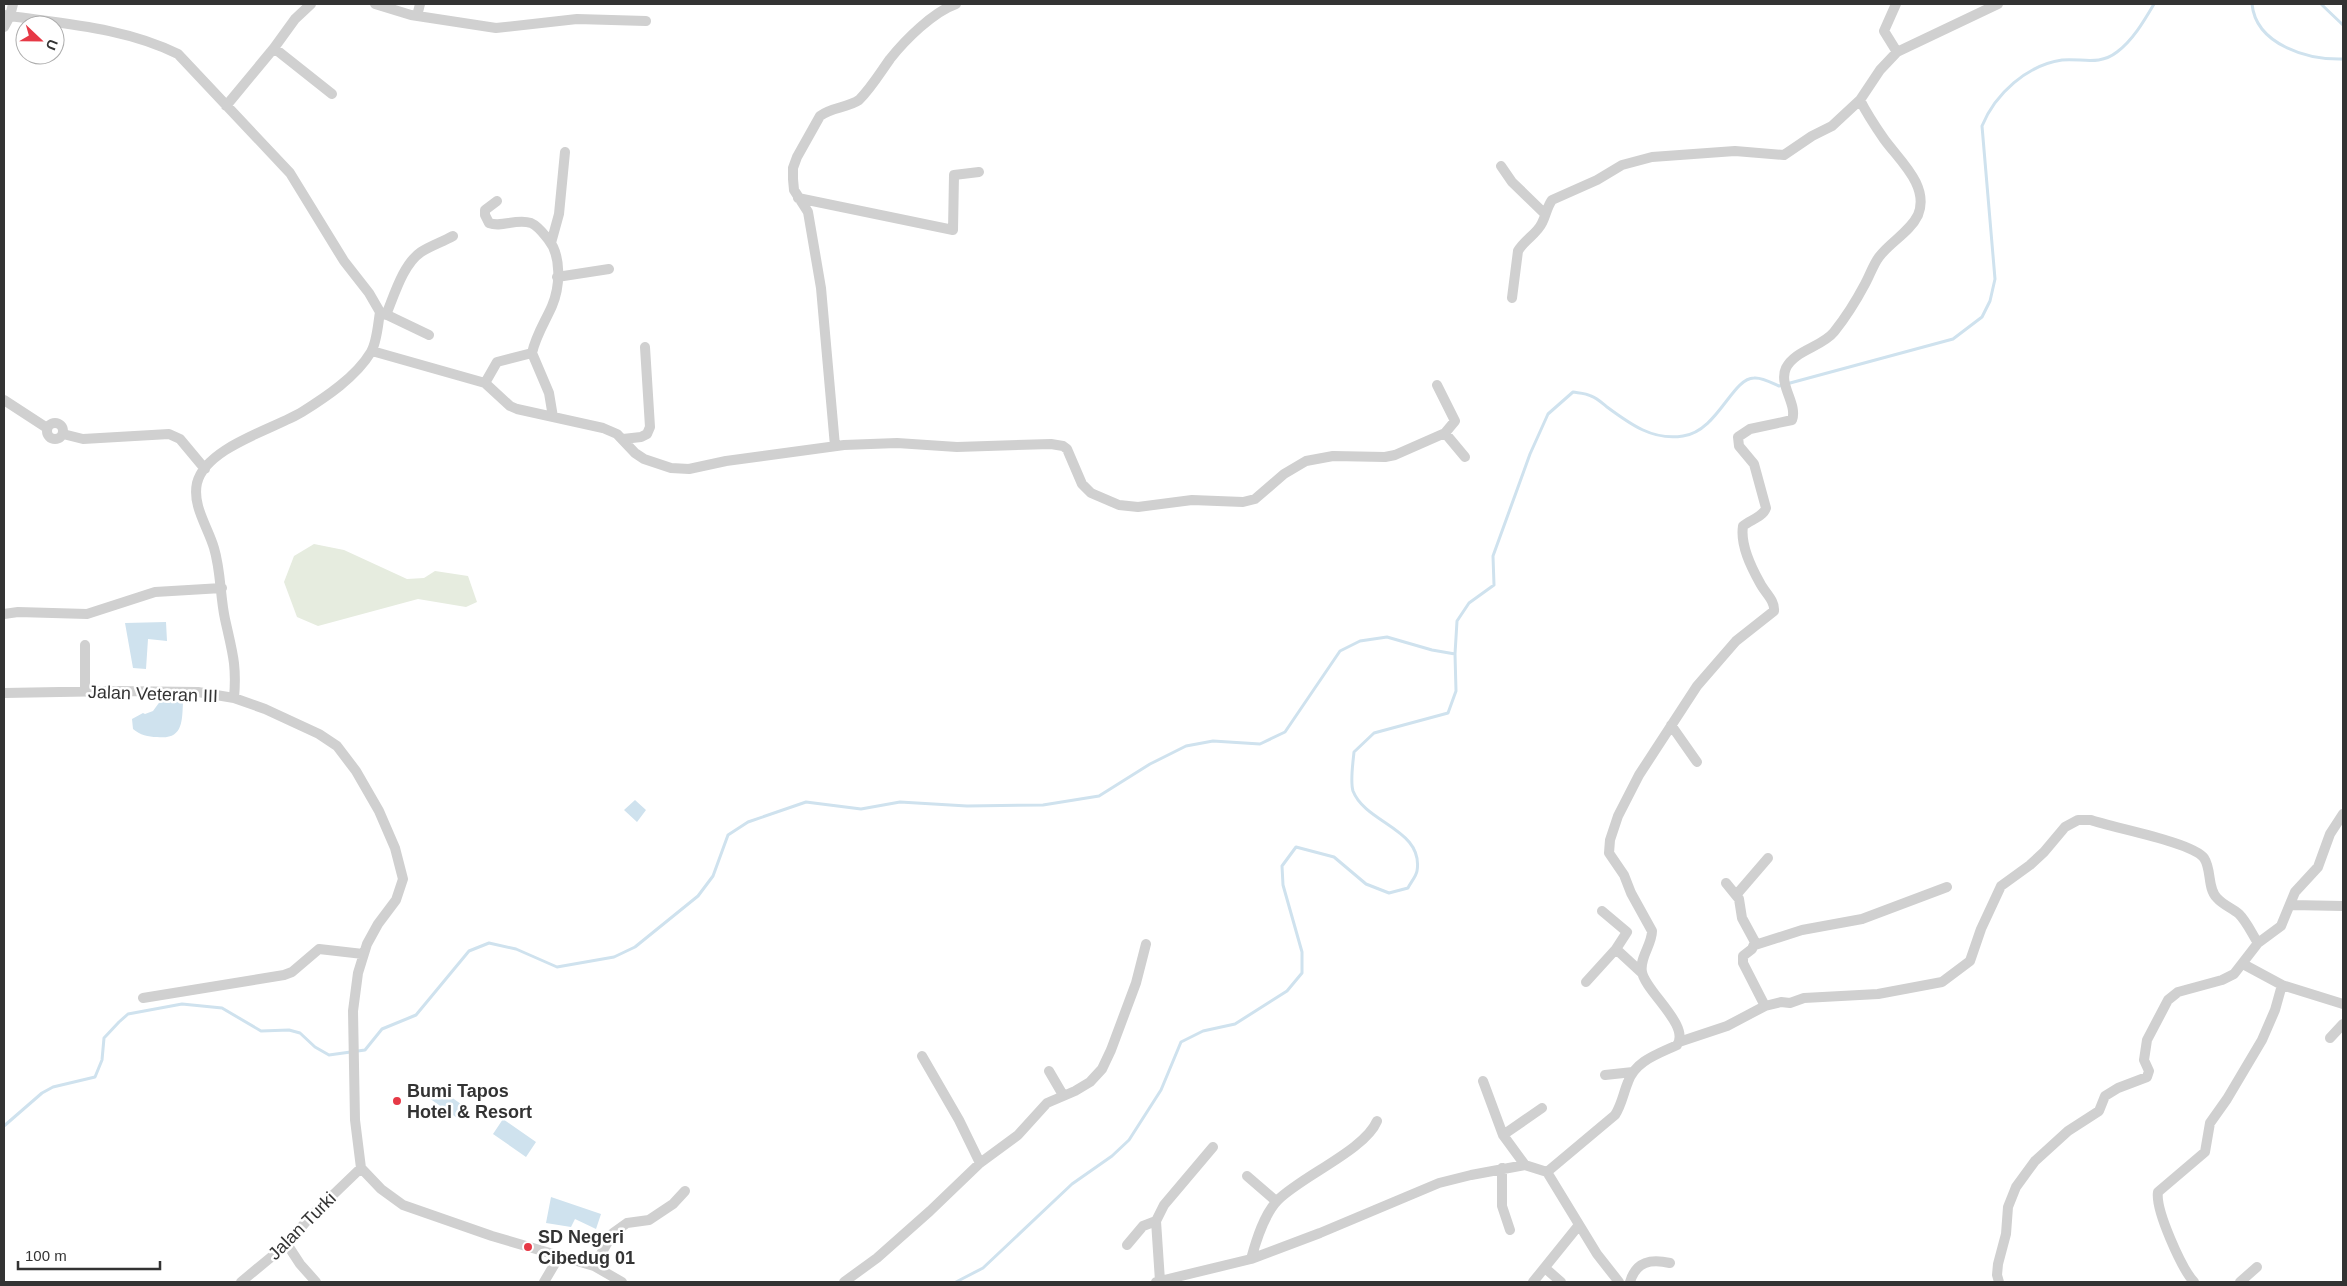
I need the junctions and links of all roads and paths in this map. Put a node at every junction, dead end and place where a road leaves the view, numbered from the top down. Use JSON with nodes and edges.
{"nodes":[{"id":1,"x":13,"y":4,"type":"edge"},
{"id":2,"x":311,"y":4,"type":"edge"},
{"id":3,"x":375,"y":4,"type":"edge"},
{"id":4,"x":420,"y":4,"type":"edge"},
{"id":5,"x":956,"y":4,"type":"edge"},
{"id":6,"x":1896,"y":4,"type":"edge"},
{"id":7,"x":1998,"y":4,"type":"edge"},
{"id":8,"x":7,"y":16,"type":"edge"},
{"id":9,"x":417,"y":16,"type":"junction"},
{"id":10,"x":646,"y":21,"type":"dead end"},
{"id":11,"x":4,"y":27,"type":"edge"},
{"id":12,"x":274,"y":48,"type":"junction"},
{"id":13,"x":1897,"y":52,"type":"junction"},
{"id":14,"x":332,"y":94,"type":"dead end"},
{"id":15,"x":1860,"y":100,"type":"junction"},
{"id":16,"x":226,"y":106,"type":"junction"},
{"id":17,"x":565,"y":152,"type":"dead end"},
{"id":18,"x":1501,"y":166,"type":"dead end"},
{"id":19,"x":979,"y":172,"type":"dead end"},
{"id":20,"x":798,"y":198,"type":"junction"},
{"id":21,"x":497,"y":201,"type":"dead end"},
{"id":22,"x":1545,"y":214,"type":"junction"},
{"id":23,"x":453,"y":236,"type":"dead end"},
{"id":24,"x":550,"y":243,"type":"junction"},
{"id":25,"x":609,"y":269,"type":"dead end"},
{"id":26,"x":557,"y":277,"type":"junction"},
{"id":27,"x":1512,"y":298,"type":"dead end"},
{"id":28,"x":383,"y":313,"type":"junction"},
{"id":29,"x":429,"y":335,"type":"dead end"},
{"id":30,"x":645,"y":347,"type":"dead end"},
{"id":31,"x":372,"y":351,"type":"junction"},
{"id":32,"x":532,"y":353,"type":"junction"},
{"id":33,"x":484,"y":382,"type":"junction"},
{"id":34,"x":1437,"y":385,"type":"dead end"},
{"id":35,"x":4,"y":400,"type":"edge"},
{"id":36,"x":553,"y":417,"type":"junction"},
{"id":37,"x":1445,"y":433,"type":"junction"},
{"id":38,"x":623,"y":439,"type":"junction"},
{"id":39,"x":835,"y":446,"type":"junction"},
{"id":40,"x":1465,"y":457,"type":"dead end"},
{"id":41,"x":205,"y":469,"type":"junction"},
{"id":42,"x":222,"y":588,"type":"junction"},
{"id":43,"x":4,"y":614,"type":"edge"},
{"id":44,"x":85,"y":645,"type":"dead end"},
{"id":45,"x":85,"y":691,"type":"junction"},
{"id":46,"x":4,"y":693,"type":"edge"},
{"id":47,"x":234,"y":698,"type":"junction"},
{"id":48,"x":1671,"y":725,"type":"junction"},
{"id":49,"x":1697,"y":762,"type":"dead end"},
{"id":50,"x":2343,"y":814,"type":"edge"},
{"id":51,"x":1768,"y":858,"type":"dead end"},
{"id":52,"x":1726,"y":882,"type":"dead end"},
{"id":53,"x":1947,"y":886,"type":"dead end"},
{"id":54,"x":1737,"y":894,"type":"junction"},
{"id":55,"x":2291,"y":905,"type":"junction"},
{"id":56,"x":2343,"y":906,"type":"edge"},
{"id":57,"x":1602,"y":910,"type":"dead end"},
{"id":58,"x":2258,"y":943,"type":"junction"},
{"id":59,"x":1146,"y":944,"type":"dead end"},
{"id":60,"x":1755,"y":945,"type":"junction"},
{"id":61,"x":1616,"y":949,"type":"junction"},
{"id":62,"x":363,"y":954,"type":"junction"},
{"id":63,"x":2243,"y":964,"type":"junction"},
{"id":64,"x":1642,"y":973,"type":"junction"},
{"id":65,"x":1586,"y":982,"type":"dead end"},
{"id":66,"x":2282,"y":986,"type":"junction"},
{"id":67,"x":143,"y":998,"type":"dead end"},
{"id":68,"x":2343,"y":1004,"type":"edge"},
{"id":69,"x":1765,"y":1006,"type":"junction"},
{"id":70,"x":2343,"y":1024,"type":"edge"},
{"id":71,"x":2330,"y":1038,"type":"dead end"},
{"id":72,"x":1679,"y":1042,"type":"junction"},
{"id":73,"x":922,"y":1056,"type":"dead end"},
{"id":74,"x":1049,"y":1071,"type":"dead end"},
{"id":75,"x":1633,"y":1072,"type":"junction"},
{"id":76,"x":1604,"y":1075,"type":"dead end"},
{"id":77,"x":1483,"y":1081,"type":"dead end"},
{"id":78,"x":1062,"y":1095,"type":"junction"},
{"id":79,"x":1542,"y":1108,"type":"dead end"},
{"id":80,"x":1377,"y":1121,"type":"dead end"},
{"id":81,"x":1503,"y":1135,"type":"junction"},
{"id":82,"x":1213,"y":1147,"type":"dead end"},
{"id":83,"x":980,"y":1163,"type":"junction"},
{"id":84,"x":1525,"y":1164,"type":"junction"},
{"id":85,"x":361,"y":1168,"type":"junction"},
{"id":86,"x":1502,"y":1168,"type":"junction"},
{"id":87,"x":1547,"y":1172,"type":"junction"},
{"id":88,"x":1247,"y":1176,"type":"dead end"},
{"id":89,"x":684,"y":1191,"type":"dead end"},
{"id":90,"x":1276,"y":1201,"type":"junction"},
{"id":91,"x":1156,"y":1221,"type":"junction"},
{"id":92,"x":1579,"y":1224,"type":"junction"},
{"id":93,"x":1510,"y":1230,"type":"dead end"},
{"id":94,"x":287,"y":1244,"type":"junction"},
{"id":95,"x":1127,"y":1245,"type":"dead end"},
{"id":96,"x":560,"y":1255,"type":"junction"},
{"id":97,"x":1250,"y":1259,"type":"junction"},
{"id":98,"x":1670,"y":1263,"type":"dead end"},
{"id":99,"x":594,"y":1266,"type":"junction"},
{"id":100,"x":2257,"y":1267,"type":"dead end"},
{"id":101,"x":1545,"y":1268,"type":"junction"},
{"id":102,"x":1181,"y":1280,"type":"edge"},
{"id":103,"x":241,"y":1282,"type":"edge"},
{"id":104,"x":316,"y":1282,"type":"edge"},
{"id":105,"x":544,"y":1282,"type":"edge"},
{"id":106,"x":622,"y":1282,"type":"edge"},
{"id":107,"x":844,"y":1282,"type":"edge"},
{"id":108,"x":1158,"y":1282,"type":"edge"},
{"id":109,"x":1533,"y":1282,"type":"edge"},
{"id":110,"x":1561,"y":1282,"type":"edge"},
{"id":111,"x":1619,"y":1282,"type":"edge"},
{"id":112,"x":1630,"y":1282,"type":"edge"},
{"id":113,"x":1999,"y":1282,"type":"edge"},
{"id":114,"x":2194,"y":1282,"type":"edge"},
{"id":115,"x":2240,"y":1282,"type":"edge"}],
"edges":[{"from":1,"to":8,"type":"street"},
{"from":2,"to":12,"type":"street"},
{"from":3,"to":9,"type":"street"},
{"from":4,"to":9,"type":"street"},
{"from":5,"to":20,"type":"street"},
{"from":6,"to":13,"type":"street"},
{"from":7,"to":13,"type":"street"},
{"from":8,"to":11,"type":"street"},
{"from":8,"to":16,"type":"street"},
{"from":9,"to":10,"type":"street"},
{"from":12,"to":14,"type":"street"},
{"from":12,"to":16,"type":"street"},
{"from":13,"to":15,"type":"street"},
{"from":15,"to":22,"type":"street"},
{"from":15,"to":48,"type":"street"},
{"from":16,"to":28,"type":"street"},
{"from":17,"to":24,"type":"street"},
{"from":18,"to":22,"type":"street"},
{"from":19,"to":20,"type":"street"},
{"from":20,"to":39,"type":"street"},
{"from":21,"to":24,"type":"street"},
{"from":22,"to":27,"type":"street"},
{"from":23,"to":28,"type":"street"},
{"from":24,"to":26,"type":"street"},
{"from":25,"to":26,"type":"street"},
{"from":26,"to":32,"type":"street"},
{"from":28,"to":29,"type":"street"},
{"from":28,"to":31,"type":"street"},
{"from":30,"to":38,"type":"street"},
{"from":31,"to":33,"type":"street"},
{"from":31,"to":41,"type":"street"},
{"from":32,"to":33,"type":"street"},
{"from":32,"to":36,"type":"street"},
{"from":33,"to":36,"type":"street"},
{"from":34,"to":37,"type":"street"},
{"from":35,"to":41,"type":"street"},
{"from":36,"to":38,"type":"street"},
{"from":37,"to":39,"type":"street"},
{"from":37,"to":40,"type":"street"},
{"from":38,"to":39,"type":"street"},
{"from":41,"to":42,"type":"street"},
{"from":42,"to":43,"type":"street"},
{"from":42,"to":47,"type":"street"},
{"from":44,"to":45,"type":"street"},
{"from":45,"to":46,"type":"street","name":"Jalan Veteran III"},
{"from":45,"to":47,"type":"street","name":"Jalan Veteran III"},
{"from":47,"to":62,"type":"street","name":"Jalan Veteran III"},
{"from":48,"to":49,"type":"street"},
{"from":48,"to":64,"type":"street"},
{"from":50,"to":55,"type":"street"},
{"from":51,"to":54,"type":"street"},
{"from":52,"to":54,"type":"street"},
{"from":53,"to":60,"type":"street"},
{"from":54,"to":60,"type":"street"},
{"from":55,"to":56,"type":"street"},
{"from":55,"to":58,"type":"street"},
{"from":57,"to":61,"type":"street"},
{"from":58,"to":63,"type":"street"},
{"from":58,"to":69,"type":"street"},
{"from":59,"to":78,"type":"street"},
{"from":60,"to":69,"type":"street"},
{"from":61,"to":64,"type":"street"},
{"from":61,"to":65,"type":"street"},
{"from":62,"to":67,"type":"street"},
{"from":62,"to":85,"type":"street","name":"Jalan Veteran III"},
{"from":63,"to":66,"type":"street"},
{"from":63,"to":113,"type":"street"},
{"from":64,"to":72,"type":"street"},
{"from":66,"to":68,"type":"street"},
{"from":66,"to":114,"type":"street"},
{"from":69,"to":72,"type":"street"},
{"from":70,"to":71,"type":"street"},
{"from":72,"to":75,"type":"street"},
{"from":73,"to":83,"type":"street"},
{"from":74,"to":78,"type":"street"},
{"from":75,"to":76,"type":"street"},
{"from":75,"to":87,"type":"street"},
{"from":77,"to":81,"type":"street"},
{"from":78,"to":83,"type":"street"},
{"from":79,"to":81,"type":"street"},
{"from":80,"to":90,"type":"street"},
{"from":81,"to":84,"type":"street"},
{"from":82,"to":91,"type":"street"},
{"from":83,"to":107,"type":"street"},
{"from":84,"to":86,"type":"street"},
{"from":84,"to":87,"type":"street"},
{"from":85,"to":94,"type":"street","name":"Jalan Turki"},
{"from":85,"to":96,"type":"street"},
{"from":86,"to":93,"type":"street"},
{"from":86,"to":97,"type":"street"},
{"from":87,"to":92,"type":"street"},
{"from":88,"to":90,"type":"street"},
{"from":89,"to":99,"type":"street"},
{"from":90,"to":97,"type":"street"},
{"from":91,"to":95,"type":"street"},
{"from":91,"to":108,"type":"street"},
{"from":92,"to":101,"type":"street"},
{"from":92,"to":111,"type":"street"},
{"from":94,"to":103,"type":"street","name":"Jalan Turki"},
{"from":94,"to":104,"type":"street"},
{"from":96,"to":99,"type":"street"},
{"from":96,"to":105,"type":"street"},
{"from":97,"to":102,"type":"street"},
{"from":98,"to":112,"type":"street"},
{"from":99,"to":106,"type":"street"},
{"from":100,"to":115,"type":"street"},
{"from":101,"to":109,"type":"street"},
{"from":101,"to":110,"type":"street"},
{"from":102,"to":108,"type":"street"}]}
